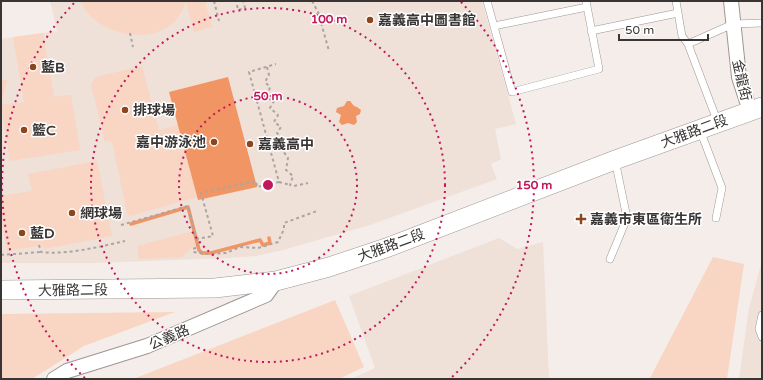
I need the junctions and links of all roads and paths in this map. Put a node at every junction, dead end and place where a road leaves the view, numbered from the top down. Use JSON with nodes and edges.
{"nodes":[{"id":1,"x":214,"y":1,"type":"edge"},
{"id":2,"x":243,"y":1,"type":"edge"},
{"id":3,"x":312,"y":1,"type":"edge"},
{"id":4,"x":487,"y":1,"type":"edge"},
{"id":5,"x":676,"y":1,"type":"edge"},
{"id":6,"x":731,"y":1,"type":"edge"},
{"id":7,"x":586,"y":4,"type":"edge"},
{"id":8,"x":236,"y":5,"type":"dead end"},
{"id":9,"x":678,"y":13,"type":"junction"},
{"id":10,"x":219,"y":21,"type":"dead end"},
{"id":11,"x":762,"y":23,"type":"edge"},
{"id":12,"x":733,"y":24,"type":"junction"},
{"id":13,"x":494,"y":26,"type":"junction"},
{"id":14,"x":591,"y":31,"type":"junction"},
{"id":15,"x":130,"y":33,"type":"dead end"},
{"id":16,"x":688,"y":44,"type":"junction"},
{"id":17,"x":133,"y":47,"type":"dead end"},
{"id":18,"x":329,"y":51,"type":"dead end"},
{"id":19,"x":276,"y":64,"type":"dead end"},
{"id":20,"x":267,"y":67,"type":"junction"},
{"id":21,"x":756,"y":109,"type":"edge"},
{"id":22,"x":718,"y":123,"type":"junction"},
{"id":23,"x":700,"y":130,"type":"junction"},
{"id":24,"x":615,"y":160,"type":"junction"},
{"id":25,"x":279,"y":182,"type":"junction"},
{"id":26,"x":308,"y":183,"type":"dead end"},
{"id":27,"x":290,"y":184,"type":"junction"},
{"id":28,"x":317,"y":211,"type":"dead end"},
{"id":29,"x":716,"y":218,"type":"dead end"},
{"id":30,"x":121,"y":225,"type":"dead end"},
{"id":31,"x":196,"y":240,"type":"junction"},
{"id":32,"x":125,"y":241,"type":"dead end"},
{"id":33,"x":39,"y":245,"type":"dead end"},
{"id":34,"x":41,"y":252,"type":"junction"},
{"id":35,"x":1,"y":255,"type":"edge"},
{"id":36,"x":610,"y":259,"type":"dead end"},
{"id":37,"x":276,"y":281,"type":"junction"},
{"id":38,"x":1,"y":290,"type":"edge"},
{"id":39,"x":762,"y":315,"type":"edge"},
{"id":40,"x":762,"y":337,"type":"edge"},
{"id":41,"x":54,"y":379,"type":"edge"}],
"edges":[{"from":1,"to":10,"type":"path"},
{"from":2,"to":8,"type":"path"},
{"from":3,"to":18,"type":"path"},
{"from":4,"to":13,"type":"lane"},
{"from":5,"to":9,"type":"lane"},
{"from":6,"to":12,"type":"street","name":"金龍街"},
{"from":7,"to":13,"type":"lane"},
{"from":7,"to":14,"type":"lane"},
{"from":9,"to":14,"type":"lane"},
{"from":9,"to":16,"type":"lane"},
{"from":11,"to":12,"type":"lane"},
{"from":12,"to":16,"type":"lane"},
{"from":12,"to":21,"type":"street","name":"金龍街"},
{"from":13,"to":14,"type":"lane"},
{"from":15,"to":17,"type":"path"},
{"from":16,"to":22,"type":"lane"},
{"from":19,"to":20,"type":"path"},
{"from":20,"to":25,"type":"path"},
{"from":20,"to":27,"type":"path"},
{"from":21,"to":22,"type":"main road","name":"大雅路二段"},
{"from":22,"to":23,"type":"main road","name":"大雅路二段"},
{"from":23,"to":24,"type":"main road","name":"大雅路二段"},
{"from":23,"to":29,"type":"lane"},
{"from":24,"to":36,"type":"lane"},
{"from":24,"to":37,"type":"main road","name":"大雅路二段"},
{"from":25,"to":27,"type":"path"},
{"from":25,"to":31,"type":"path"},
{"from":26,"to":27,"type":"path"},
{"from":28,"to":31,"type":"path"},
{"from":30,"to":31,"type":"path"},
{"from":32,"to":34,"type":"path"},
{"from":33,"to":34,"type":"path"},
{"from":34,"to":35,"type":"path"},
{"from":37,"to":38,"type":"main road","name":"大雅路二段"},
{"from":37,"to":41,"type":"street","name":"公義路"},
{"from":39,"to":40,"type":"lane"}]}
